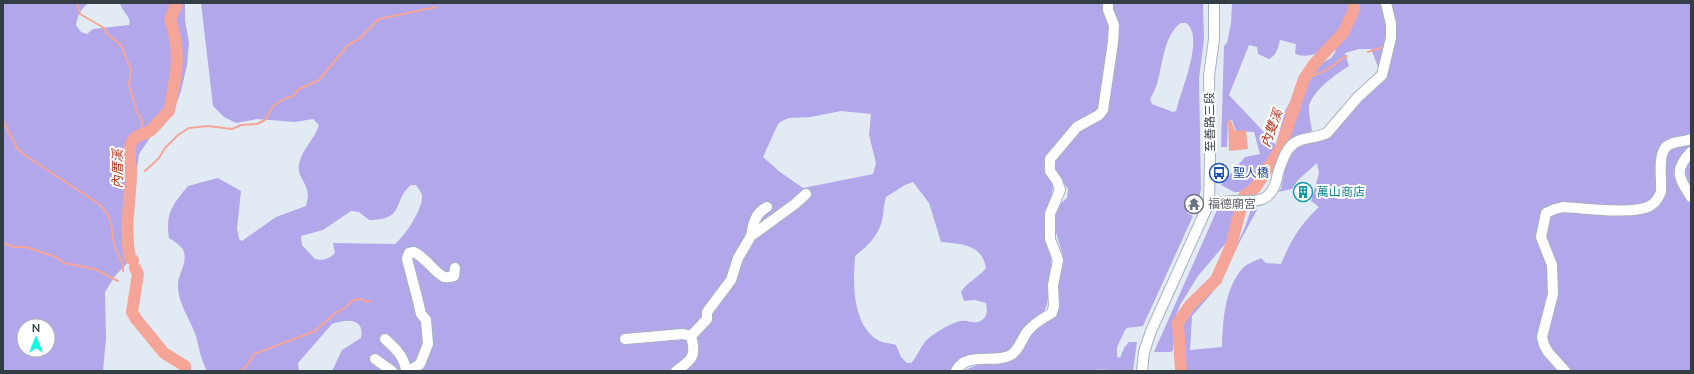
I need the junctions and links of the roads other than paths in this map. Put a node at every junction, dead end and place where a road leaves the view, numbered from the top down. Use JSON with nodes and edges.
{"nodes":[{"id":1,"x":1108,"y":3,"type":"edge"},
{"id":2,"x":1214,"y":3,"type":"edge"},
{"id":3,"x":1386,"y":3,"type":"edge"},
{"id":4,"x":1691,"y":139,"type":"edge"},
{"id":5,"x":1691,"y":152,"type":"edge"},
{"id":6,"x":806,"y":194,"type":"dead end"},
{"id":7,"x":1691,"y":197,"type":"edge"},
{"id":8,"x":1209,"y":203,"type":"junction"},
{"id":9,"x":767,"y":207,"type":"dead end"},
{"id":10,"x":751,"y":236,"type":"junction"},
{"id":11,"x":455,"y":268,"type":"dead end"},
{"id":12,"x":691,"y":336,"type":"junction"},
{"id":13,"x":385,"y":339,"type":"dead end"},
{"id":14,"x":626,"y":339,"type":"dead end"},
{"id":15,"x":375,"y":359,"type":"dead end"},
{"id":16,"x":392,"y":371,"type":"edge"},
{"id":17,"x":406,"y":371,"type":"edge"},
{"id":18,"x":676,"y":371,"type":"edge"},
{"id":19,"x":956,"y":371,"type":"edge"},
{"id":20,"x":1142,"y":371,"type":"edge"},
{"id":21,"x":1565,"y":371,"type":"edge"}],
"edges":[{"from":1,"to":19,"type":"street"},
{"from":2,"to":8,"type":"street","name":"至善路三段"},
{"from":3,"to":8,"type":"street"},
{"from":4,"to":21,"type":"street"},
{"from":5,"to":7,"type":"street"},
{"from":6,"to":10,"type":"street"},
{"from":8,"to":20,"type":"street","name":"至善路三段"},
{"from":9,"to":10,"type":"street"},
{"from":10,"to":12,"type":"street"},
{"from":11,"to":17,"type":"street"},
{"from":12,"to":14,"type":"street"},
{"from":12,"to":18,"type":"street"},
{"from":13,"to":17,"type":"street"},
{"from":15,"to":16,"type":"street"}]}
